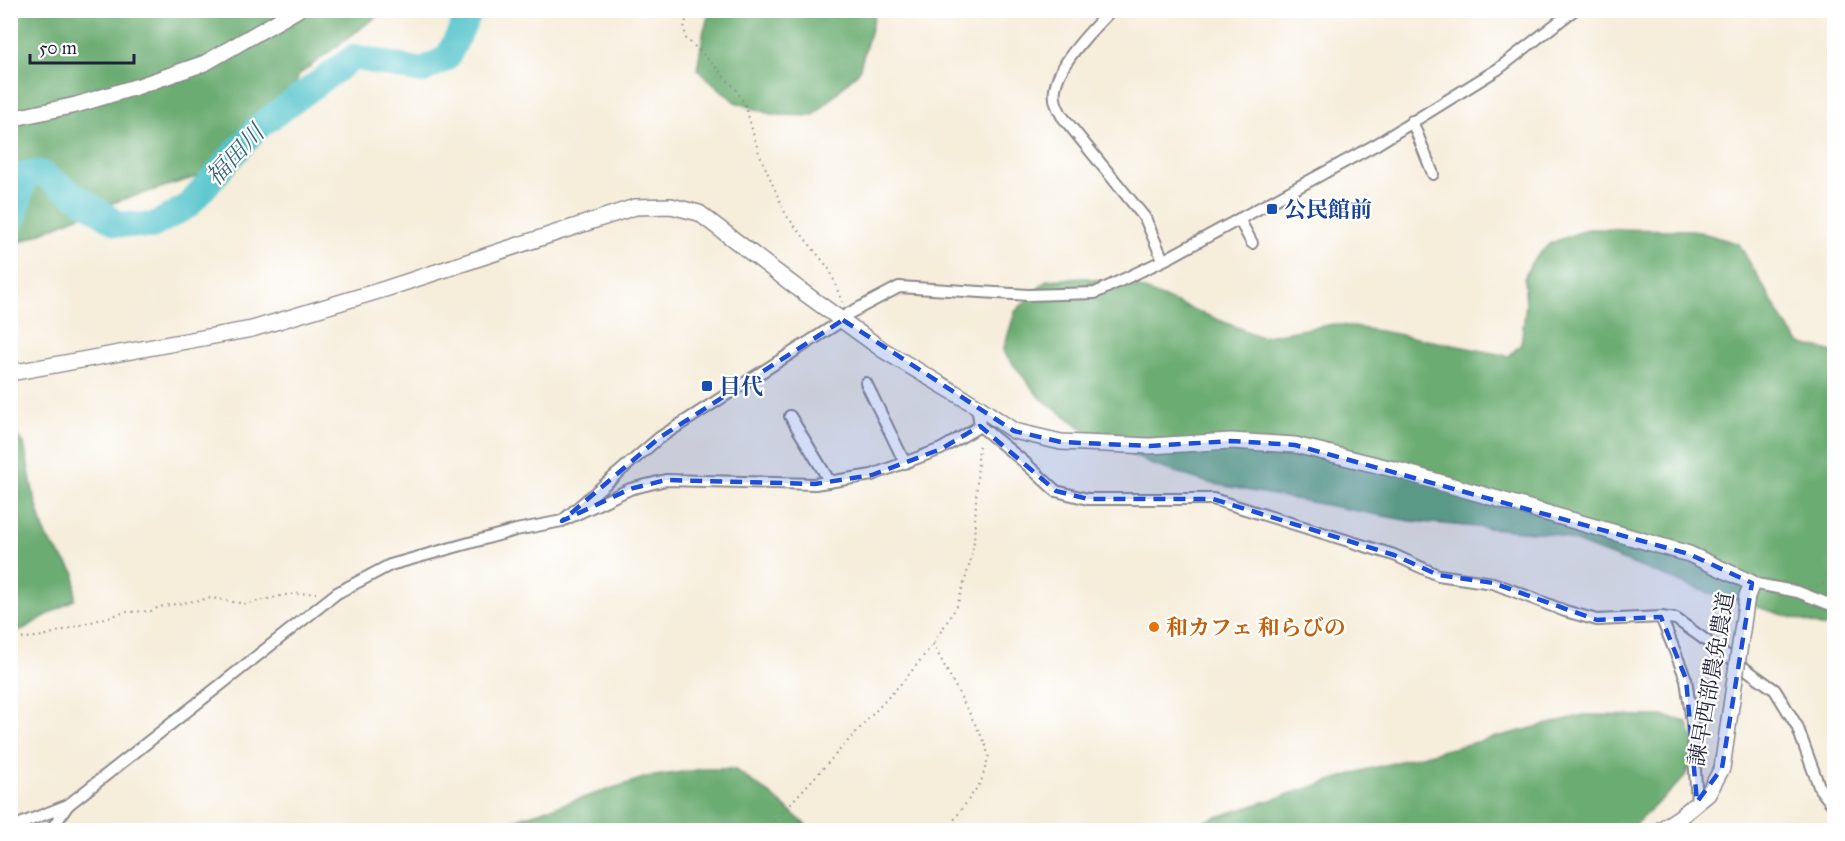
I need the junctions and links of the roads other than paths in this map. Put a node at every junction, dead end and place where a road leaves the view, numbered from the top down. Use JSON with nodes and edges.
{"nodes":[{"id":1,"x":297,"y":10,"type":"edge"},
{"id":2,"x":1111,"y":10,"type":"edge"},
{"id":3,"x":1574,"y":10,"type":"edge"},
{"id":4,"x":10,"y":119,"type":"edge"},
{"id":5,"x":1412,"y":121,"type":"junction"},
{"id":6,"x":1432,"y":174,"type":"dead end"},
{"id":7,"x":1239,"y":219,"type":"junction"},
{"id":8,"x":1252,"y":243,"type":"dead end"},
{"id":9,"x":1163,"y":260,"type":"junction"},
{"id":10,"x":845,"y":318,"type":"junction"},
{"id":11,"x":10,"y":373,"type":"edge"},
{"id":12,"x":866,"y":383,"type":"dead end"},
{"id":13,"x":977,"y":406,"type":"junction"},
{"id":14,"x":790,"y":416,"type":"dead end"},
{"id":15,"x":980,"y":426,"type":"junction"},
{"id":16,"x":905,"y":463,"type":"junction"},
{"id":17,"x":830,"y":482,"type":"junction"},
{"id":18,"x":562,"y":521,"type":"junction"},
{"id":19,"x":1749,"y":589,"type":"junction"},
{"id":20,"x":1834,"y":606,"type":"edge"},
{"id":21,"x":1661,"y":617,"type":"junction"},
{"id":22,"x":1697,"y":802,"type":"junction"},
{"id":23,"x":1834,"y":804,"type":"edge"},
{"id":24,"x":68,"y":805,"type":"junction"},
{"id":25,"x":10,"y":828,"type":"edge"},
{"id":26,"x":51,"y":831,"type":"edge"},
{"id":27,"x":1660,"y":831,"type":"edge"}],
"edges":[{"from":1,"to":4,"type":"street"},
{"from":2,"to":9,"type":"street"},
{"from":3,"to":5,"type":"street"},
{"from":5,"to":6,"type":"street"},
{"from":5,"to":7,"type":"street"},
{"from":7,"to":8,"type":"street"},
{"from":7,"to":9,"type":"street"},
{"from":9,"to":10,"type":"street"},
{"from":10,"to":11,"type":"street"},
{"from":10,"to":13,"type":"street"},
{"from":10,"to":18,"type":"street"},
{"from":12,"to":16,"type":"street"},
{"from":13,"to":15,"type":"street"},
{"from":13,"to":19,"type":"street"},
{"from":14,"to":17,"type":"street"},
{"from":15,"to":16,"type":"street"},
{"from":15,"to":21,"type":"street"},
{"from":16,"to":17,"type":"street"},
{"from":17,"to":18,"type":"street"},
{"from":18,"to":24,"type":"street"},
{"from":19,"to":20,"type":"street"},
{"from":19,"to":22,"type":"street","name":"諫早西部農免農道","bridge":true},
{"from":21,"to":22,"type":"street"},
{"from":21,"to":23,"type":"street"},
{"from":22,"to":27,"type":"street","name":"諫早西部農免農道"},
{"from":24,"to":25,"type":"street"},
{"from":24,"to":26,"type":"street"}]}
